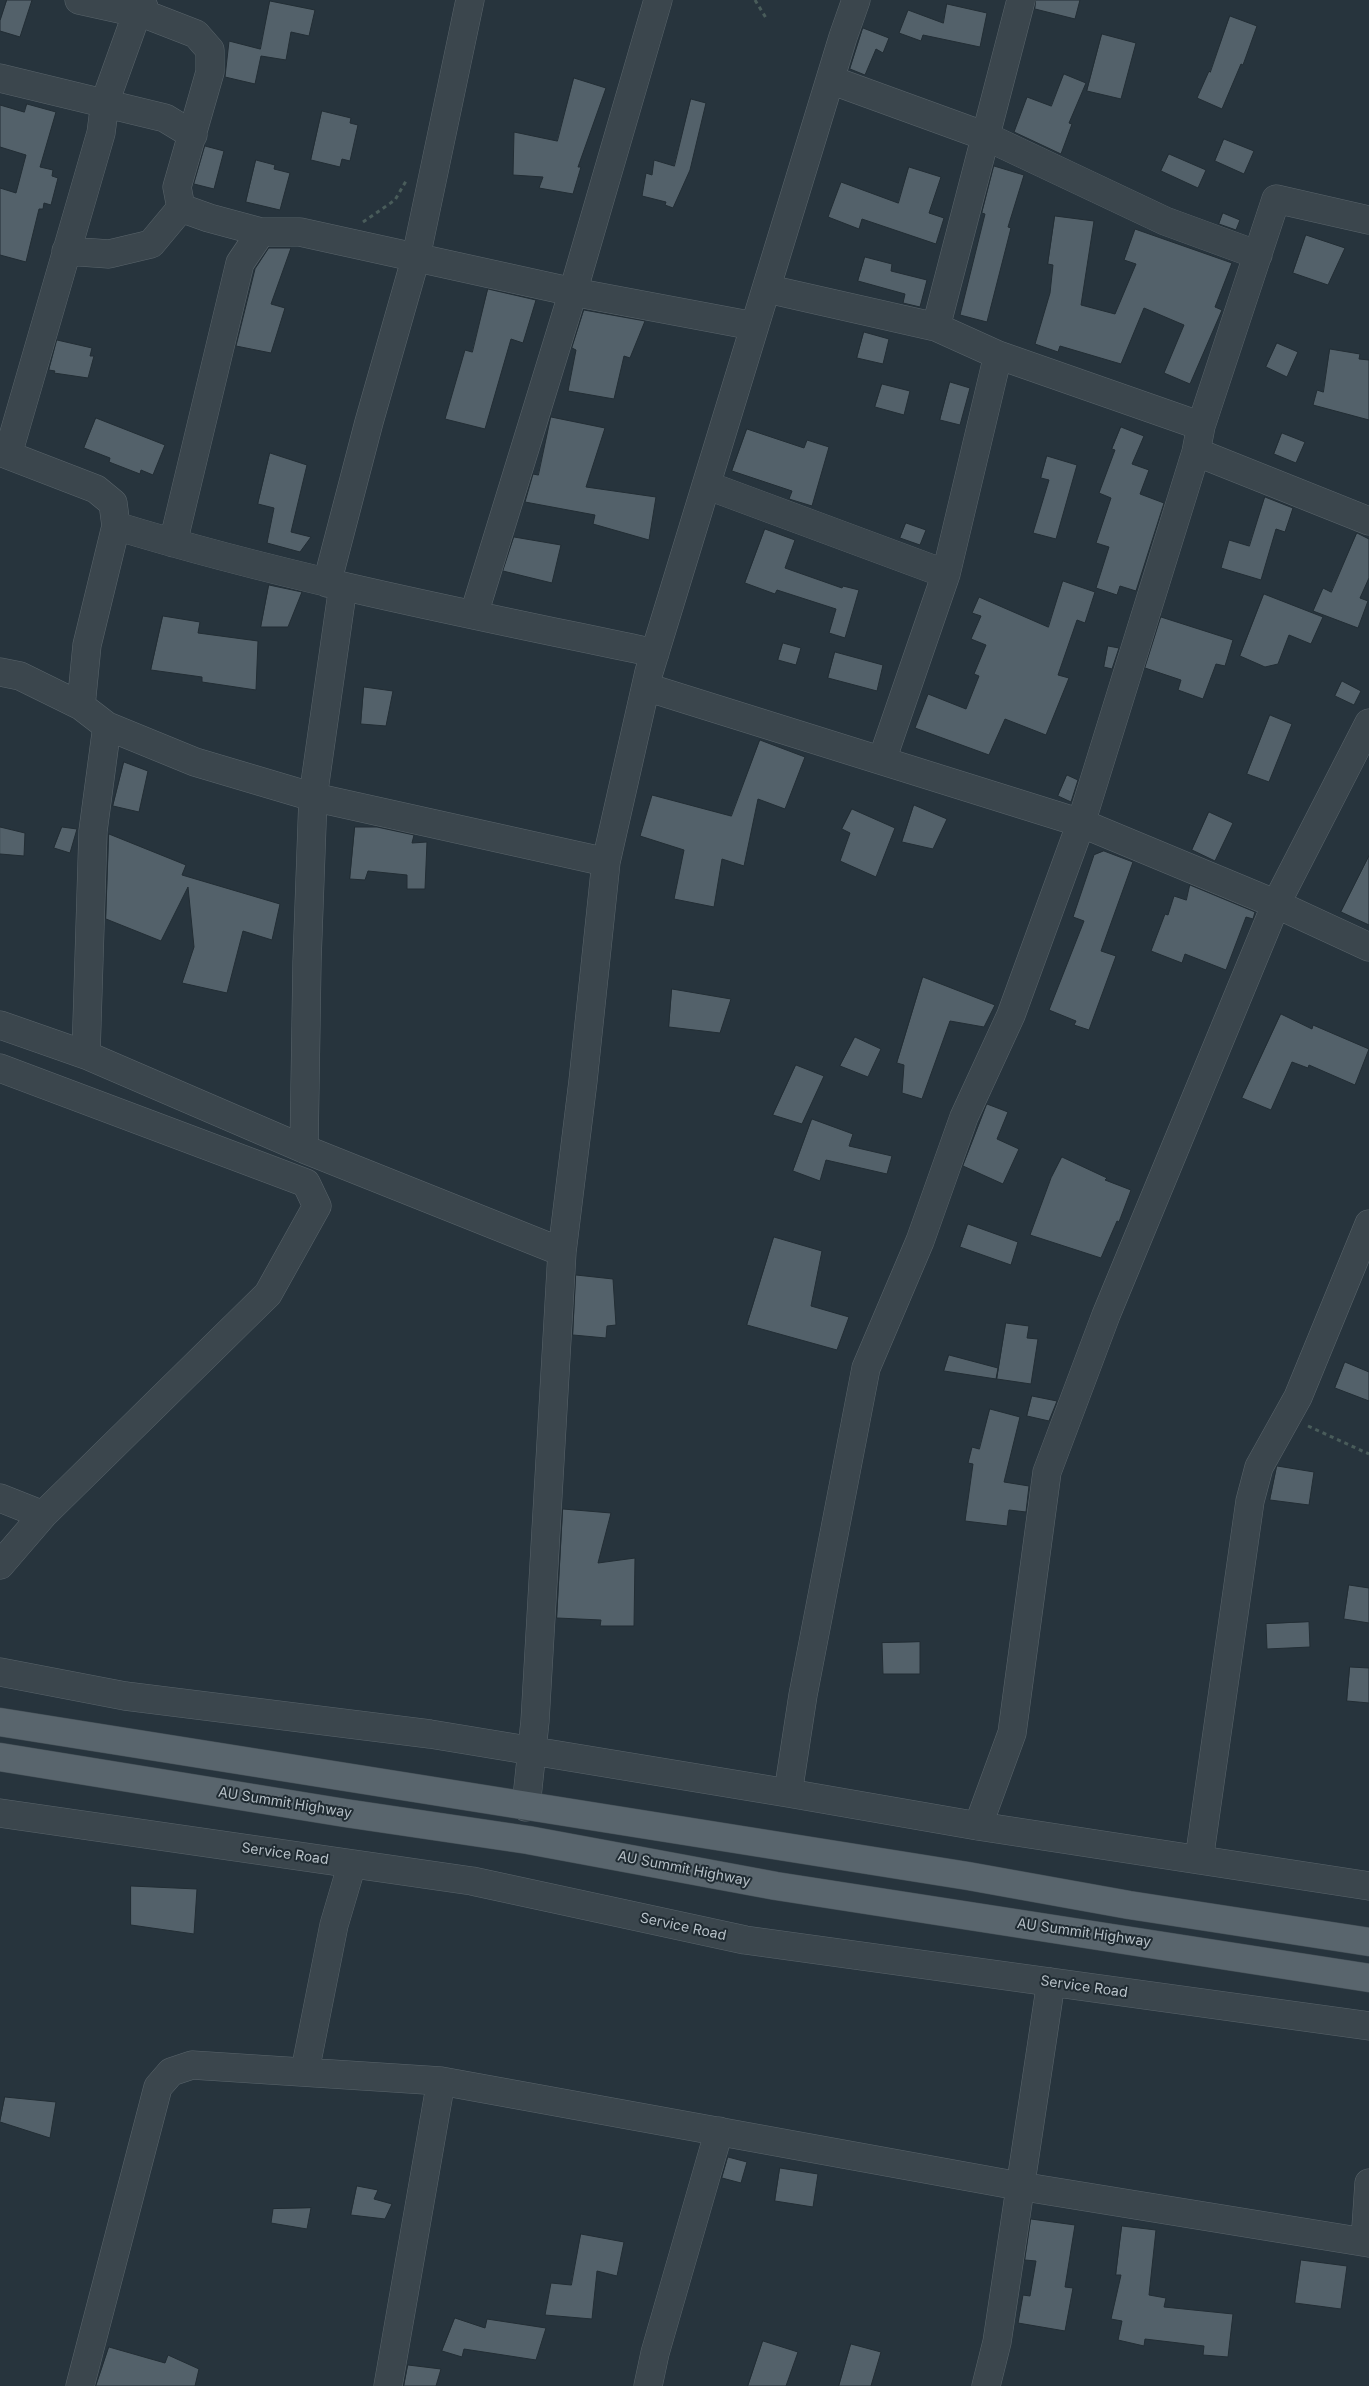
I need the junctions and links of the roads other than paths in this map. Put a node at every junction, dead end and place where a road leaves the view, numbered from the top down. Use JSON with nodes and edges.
{"nodes":[{"id":1,"x":79,"y":0,"type":"edge"},
{"id":2,"x":470,"y":0,"type":"edge"},
{"id":3,"x":658,"y":0,"type":"edge"},
{"id":4,"x":856,"y":0,"type":"edge"},
{"id":5,"x":1021,"y":0,"type":"edge"},
{"id":6,"x":142,"y":9,"type":"edge"},
{"id":7,"x":0,"y":78,"type":"edge"},
{"id":8,"x":831,"y":80,"type":"junction"},
{"id":9,"x":104,"y":102,"type":"junction"},
{"id":10,"x":192,"y":134,"type":"junction"},
{"id":11,"x":985,"y":136,"type":"junction"},
{"id":12,"x":181,"y":208,"type":"junction"},
{"id":13,"x":1369,"y":220,"type":"edge"},
{"id":14,"x":260,"y":232,"type":"junction"},
{"id":15,"x":66,"y":251,"type":"junction"},
{"id":16,"x":1258,"y":255,"type":"junction"},
{"id":17,"x":416,"y":257,"type":"junction"},
{"id":18,"x":768,"y":289,"type":"junction"},
{"id":19,"x":573,"y":292,"type":"junction"},
{"id":20,"x":754,"y":326,"type":"junction"},
{"id":21,"x":936,"y":327,"type":"junction"},
{"id":22,"x":998,"y":355,"type":"junction"},
{"id":23,"x":1201,"y":426,"type":"junction"},
{"id":24,"x":1196,"y":452,"type":"junction"},
{"id":25,"x":4,"y":453,"type":"edge"},
{"id":26,"x":706,"y":485,"type":"junction"},
{"id":27,"x":1369,"y":521,"type":"edge"},
{"id":28,"x":116,"y":526,"type":"junction"},
{"id":29,"x":173,"y":543,"type":"junction"},
{"id":30,"x":946,"y":574,"type":"junction"},
{"id":31,"x":335,"y":585,"type":"junction"},
{"id":32,"x":474,"y":614,"type":"junction"},
{"id":33,"x":655,"y":653,"type":"junction"},
{"id":34,"x":0,"y":672,"type":"edge"},
{"id":35,"x":646,"y":686,"type":"junction"},
{"id":36,"x":81,"y":706,"type":"junction"},
{"id":37,"x":1369,"y":722,"type":"edge"},
{"id":38,"x":107,"y":726,"type":"junction"},
{"id":39,"x":882,"y":760,"type":"junction"},
{"id":40,"x":313,"y":797,"type":"junction"},
{"id":41,"x":1081,"y":824,"type":"junction"},
{"id":42,"x":606,"y":862,"type":"junction"},
{"id":43,"x":1276,"y":904,"type":"junction"},
{"id":44,"x":1369,"y":948,"type":"edge"},
{"id":45,"x":0,"y":1025,"type":"edge"},
{"id":46,"x":86,"y":1055,"type":"junction"},
{"id":47,"x":0,"y":1068,"type":"edge"},
{"id":48,"x":304,"y":1149,"type":"junction"},
{"id":49,"x":1369,"y":1224,"type":"edge"},
{"id":50,"x":562,"y":1252,"type":"junction"},
{"id":51,"x":0,"y":1498,"type":"edge"},
{"id":52,"x":43,"y":1515,"type":"junction"},
{"id":53,"x":0,"y":1565,"type":"edge"},
{"id":54,"x":0,"y":1672,"type":"edge"},
{"id":55,"x":0,"y":1722,"type":"edge"},
{"id":56,"x":532,"y":1750,"type":"junction"},
{"id":57,"x":0,"y":1757,"type":"edge"},
{"id":58,"x":788,"y":1793,"type":"junction"},
{"id":59,"x":526,"y":1807,"type":"junction"},
{"id":60,"x":0,"y":1813,"type":"edge"},
{"id":61,"x":978,"y":1826,"type":"junction"},
{"id":62,"x":1199,"y":1860,"type":"junction"},
{"id":63,"x":352,"y":1864,"type":"junction"},
{"id":64,"x":1369,"y":1886,"type":"edge"},
{"id":65,"x":1369,"y":1942,"type":"edge"},
{"id":66,"x":1369,"y":1978,"type":"edge"},
{"id":67,"x":1051,"y":1982,"type":"junction"},
{"id":68,"x":1369,"y":2026,"type":"edge"},
{"id":69,"x":305,"y":2072,"type":"junction"},
{"id":70,"x":441,"y":2081,"type":"junction"},
{"id":71,"x":720,"y":2132,"type":"junction"},
{"id":72,"x":1369,"y":2183,"type":"edge"},
{"id":73,"x":1019,"y":2186,"type":"junction"},
{"id":74,"x":1367,"y":2242,"type":"edge"},
{"id":75,"x":80,"y":2386,"type":"edge"},
{"id":76,"x":388,"y":2386,"type":"edge"},
{"id":77,"x":648,"y":2386,"type":"edge"},
{"id":78,"x":986,"y":2386,"type":"edge"}],
"edges":[{"from":1,"to":6,"type":"street"},
{"from":2,"to":17,"type":"street"},
{"from":3,"to":19,"type":"street"},
{"from":4,"to":8,"type":"street"},
{"from":5,"to":11,"type":"street"},
{"from":6,"to":9,"type":"street"},
{"from":6,"to":10,"type":"street"},
{"from":7,"to":9,"type":"street"},
{"from":8,"to":11,"type":"street"},
{"from":8,"to":18,"type":"street"},
{"from":9,"to":10,"type":"street"},
{"from":9,"to":15,"type":"street"},
{"from":10,"to":12,"type":"street"},
{"from":11,"to":16,"type":"street"},
{"from":11,"to":21,"type":"street"},
{"from":12,"to":14,"type":"street"},
{"from":12,"to":15,"type":"street"},
{"from":13,"to":16,"type":"street"},
{"from":14,"to":17,"type":"street"},
{"from":14,"to":29,"type":"street"},
{"from":15,"to":25,"type":"street"},
{"from":16,"to":23,"type":"street"},
{"from":17,"to":19,"type":"street"},
{"from":17,"to":31,"type":"street"},
{"from":18,"to":20,"type":"street"},
{"from":18,"to":21,"type":"street"},
{"from":19,"to":20,"type":"street"},
{"from":19,"to":32,"type":"street"},
{"from":20,"to":26,"type":"street"},
{"from":21,"to":22,"type":"street"},
{"from":22,"to":23,"type":"street"},
{"from":22,"to":30,"type":"street"},
{"from":23,"to":24,"type":"street"},
{"from":24,"to":27,"type":"street"},
{"from":24,"to":41,"type":"street"},
{"from":25,"to":28,"type":"street"},
{"from":26,"to":30,"type":"street"},
{"from":26,"to":33,"type":"street"},
{"from":28,"to":29,"type":"street"},
{"from":28,"to":36,"type":"street"},
{"from":29,"to":31,"type":"street"},
{"from":30,"to":39,"type":"street"},
{"from":31,"to":32,"type":"street"},
{"from":31,"to":40,"type":"street"},
{"from":32,"to":33,"type":"street"},
{"from":33,"to":35,"type":"street"},
{"from":34,"to":36,"type":"street"},
{"from":35,"to":39,"type":"street"},
{"from":35,"to":42,"type":"street"},
{"from":36,"to":38,"type":"street"},
{"from":37,"to":43,"type":"street"},
{"from":38,"to":40,"type":"street"},
{"from":38,"to":46,"type":"street"},
{"from":39,"to":41,"type":"street"},
{"from":40,"to":42,"type":"street"},
{"from":40,"to":48,"type":"street"},
{"from":41,"to":43,"type":"street"},
{"from":41,"to":58,"type":"street"},
{"from":42,"to":50,"type":"street"},
{"from":43,"to":44,"type":"street"},
{"from":43,"to":61,"type":"street"},
{"from":45,"to":46,"type":"street"},
{"from":46,"to":48,"type":"street"},
{"from":47,"to":52,"type":"street"},
{"from":48,"to":50,"type":"street"},
{"from":49,"to":62,"type":"street"},
{"from":50,"to":56,"type":"street"},
{"from":51,"to":52,"type":"street"},
{"from":52,"to":53,"type":"street"},
{"from":54,"to":56,"type":"street"},
{"from":55,"to":59,"type":"main road"},
{"from":56,"to":58,"type":"street"},
{"from":56,"to":59,"type":"street"},
{"from":57,"to":66,"type":"main road","name":"AU Summit Highway"},
{"from":58,"to":61,"type":"street"},
{"from":59,"to":65,"type":"main road"},
{"from":60,"to":63,"type":"street","name":"Service Road"},
{"from":61,"to":62,"type":"street"},
{"from":62,"to":64,"type":"street"},
{"from":63,"to":67,"type":"street","name":"Service Road"},
{"from":63,"to":69,"type":"street"},
{"from":67,"to":68,"type":"street","name":"Service Road"},
{"from":67,"to":73,"type":"street"},
{"from":69,"to":70,"type":"street"},
{"from":69,"to":75,"type":"street"},
{"from":70,"to":71,"type":"street"},
{"from":70,"to":76,"type":"street"},
{"from":71,"to":73,"type":"street"},
{"from":71,"to":77,"type":"street"},
{"from":72,"to":74,"type":"street"},
{"from":73,"to":74,"type":"street"},
{"from":73,"to":78,"type":"street"}]}
